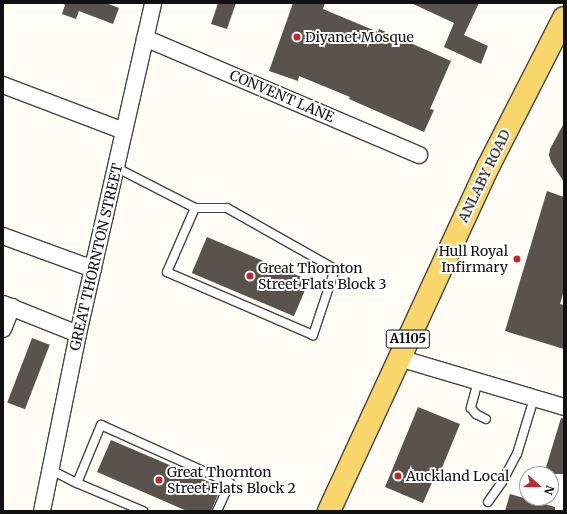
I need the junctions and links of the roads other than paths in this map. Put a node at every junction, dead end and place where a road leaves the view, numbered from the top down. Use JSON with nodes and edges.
{"nodes":[{"id":1,"x":153,"y":3,"type":"edge"},
{"id":2,"x":564,"y":18,"type":"edge"},
{"id":3,"x":145,"y":38,"type":"junction"},
{"id":4,"x":3,"y":85,"type":"edge"},
{"id":5,"x":124,"y":131,"type":"junction"},
{"id":6,"x":419,"y":155,"type":"dead end"},
{"id":7,"x":116,"y":168,"type":"junction"},
{"id":8,"x":195,"y":208,"type":"junction"},
{"id":9,"x":3,"y":236,"type":"edge"},
{"id":10,"x":93,"y":269,"type":"junction"},
{"id":11,"x":7,"y":305,"type":"edge"},
{"id":12,"x":3,"y":329,"type":"edge"},
{"id":13,"x":78,"y":334,"type":"junction"},
{"id":14,"x":399,"y":358,"type":"junction"},
{"id":15,"x":478,"y":381,"type":"junction"},
{"id":16,"x":534,"y":398,"type":"junction"},
{"id":17,"x":564,"y":407,"type":"edge"},
{"id":18,"x":486,"y":419,"type":"dead end"},
{"id":19,"x":51,"y":470,"type":"junction"},
{"id":20,"x":77,"y":484,"type":"junction"},
{"id":21,"x":488,"y":502,"type":"dead end"},
{"id":22,"x":42,"y":511,"type":"edge"},
{"id":23,"x":143,"y":511,"type":"edge"},
{"id":24,"x":217,"y":511,"type":"edge"},
{"id":25,"x":329,"y":511,"type":"edge"}],
"edges":[{"from":1,"to":3,"type":"street","name":"GREAT THORNTON STREET"},
{"from":2,"to":14,"type":"main road","name":"ANLABY ROAD","number":"A1105"},
{"from":3,"to":5,"type":"street","name":"GREAT THORNTON STREET"},
{"from":3,"to":6,"type":"street","name":"CONVENT LANE"},
{"from":4,"to":5,"type":"street"},
{"from":5,"to":7,"type":"street","name":"GREAT THORNTON STREET"},
{"from":7,"to":8,"type":"lane"},
{"from":7,"to":10,"type":"street","name":"GREAT THORNTON STREET"},
{"from":8,"to":8,"type":"lane"},
{"from":9,"to":10,"type":"street"},
{"from":10,"to":13,"type":"street","name":"GREAT THORNTON STREET"},
{"from":11,"to":12,"type":"street"},
{"from":11,"to":13,"type":"street"},
{"from":13,"to":19,"type":"street","name":"GREAT THORNTON STREET"},
{"from":14,"to":15,"type":"street"},
{"from":14,"to":25,"type":"main road","name":"ANLABY ROAD","number":"A1105"},
{"from":15,"to":16,"type":"street"},
{"from":15,"to":18,"type":"lane"},
{"from":16,"to":17,"type":"street"},
{"from":16,"to":21,"type":"lane"},
{"from":19,"to":20,"type":"lane"},
{"from":19,"to":22,"type":"street","name":"GREAT THORNTON STREET"},
{"from":20,"to":23,"type":"lane"},
{"from":20,"to":24,"type":"lane"}]}
